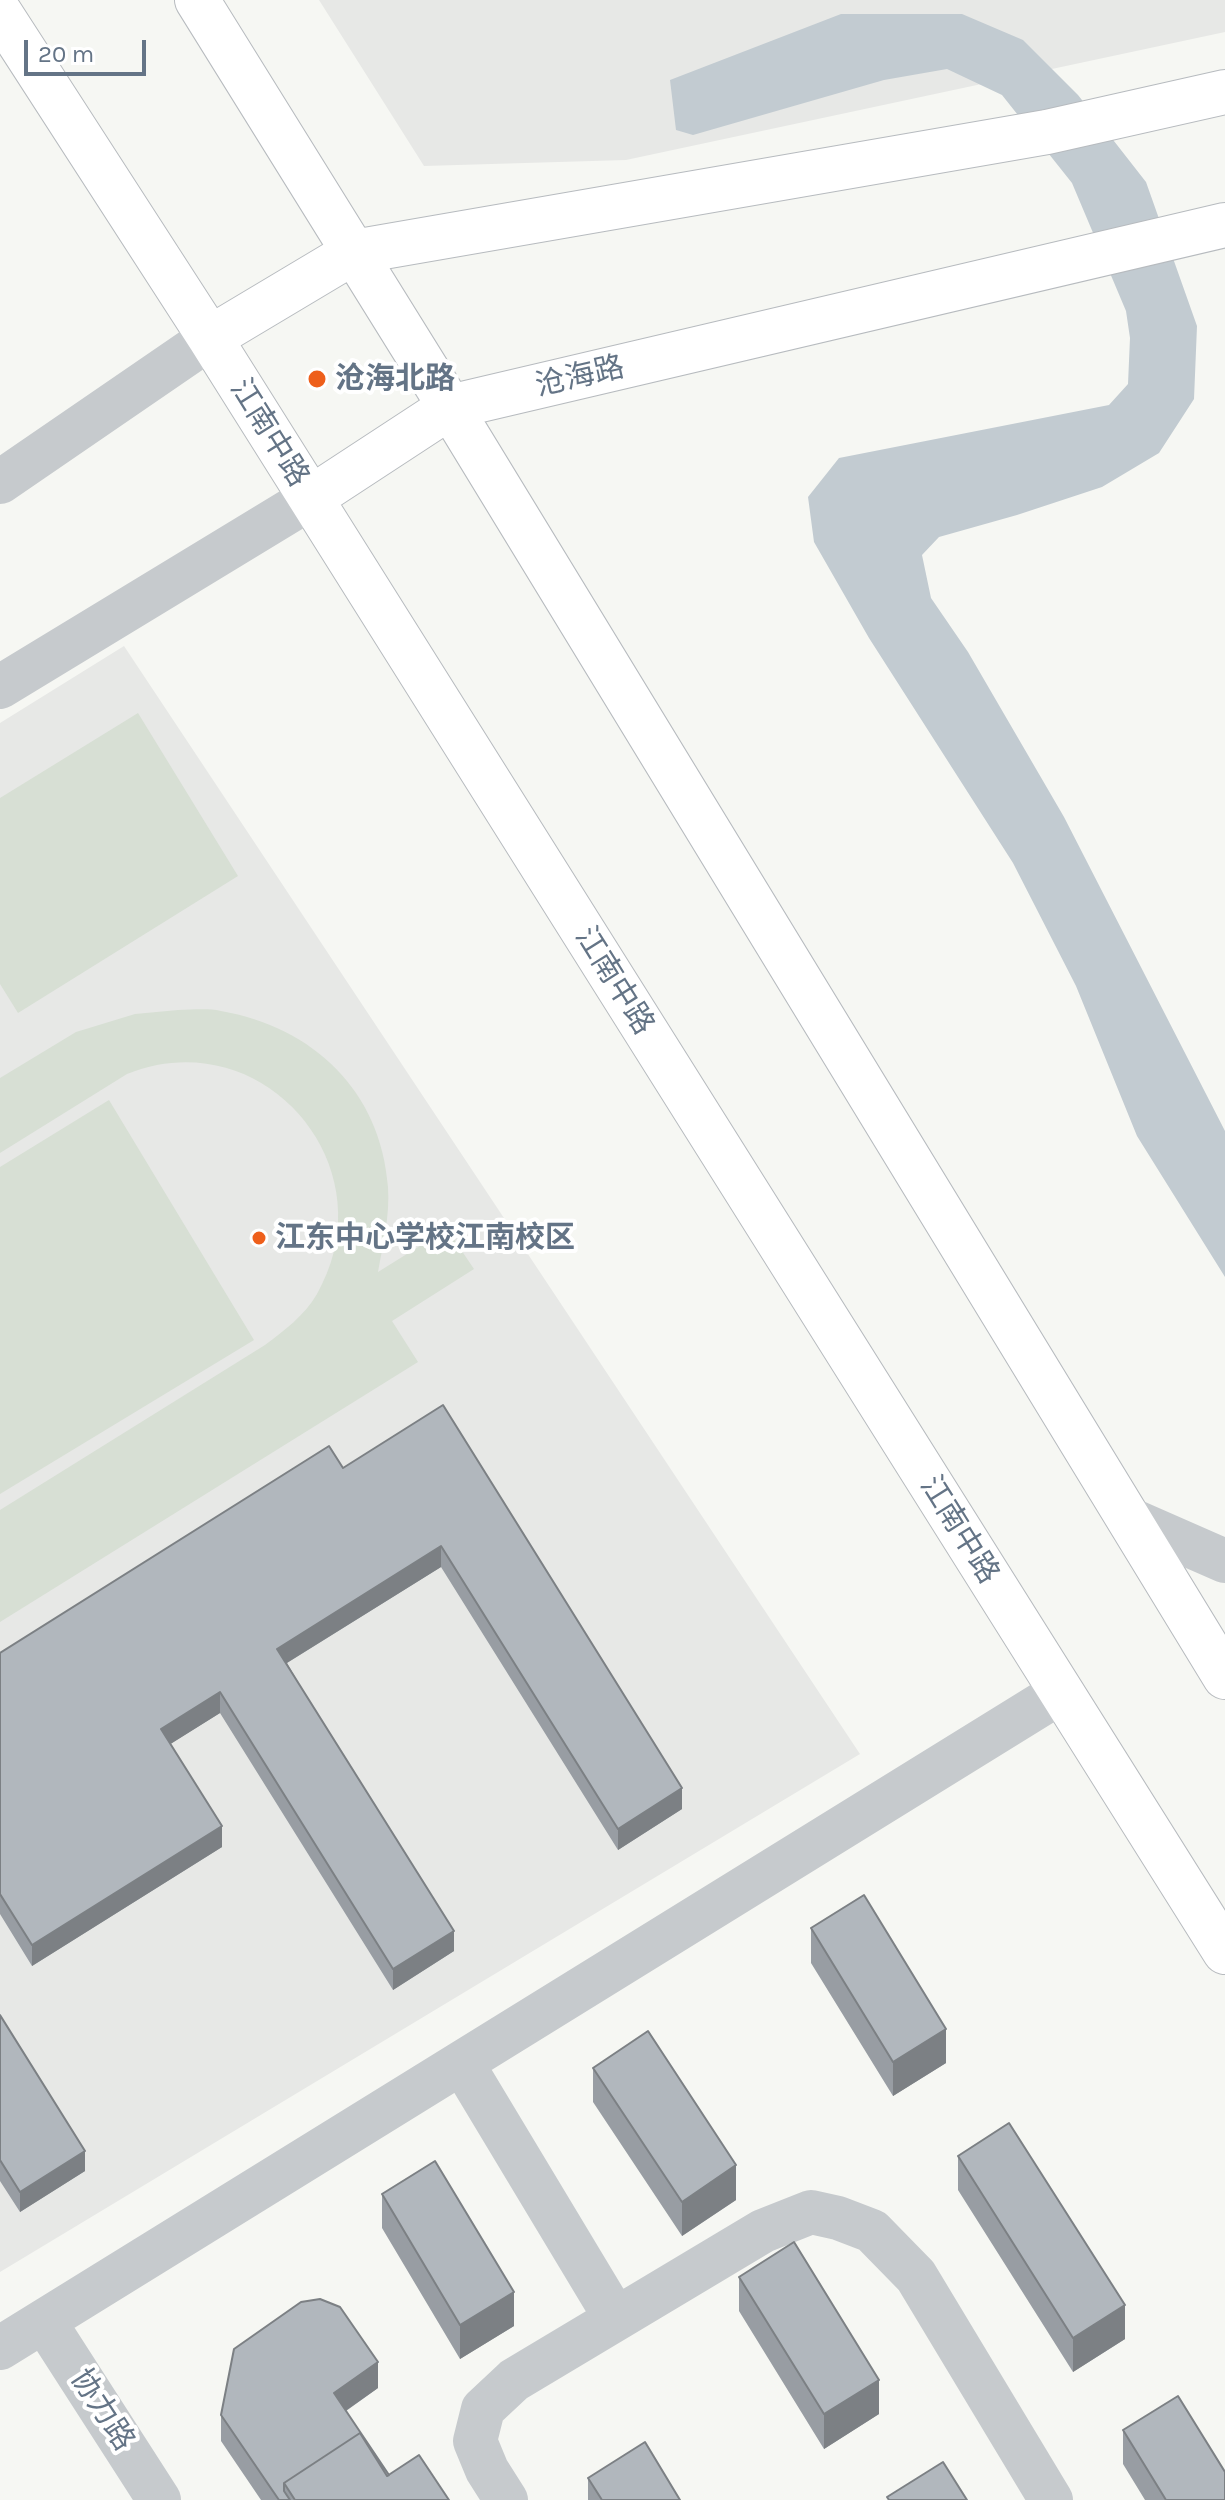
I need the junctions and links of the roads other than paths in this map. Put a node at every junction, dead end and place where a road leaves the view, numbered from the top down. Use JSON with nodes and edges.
{"nodes":[{"id":1,"x":197,"y":0,"type":"edge"},
{"id":2,"x":0,"y":13,"type":"edge"},
{"id":3,"x":1225,"y":92,"type":"edge"},
{"id":4,"x":1225,"y":225,"type":"edge"},
{"id":5,"x":354,"y":252,"type":"junction"},
{"id":6,"x":210,"y":338,"type":"junction"},
{"id":7,"x":450,"y":407,"type":"junction"},
{"id":8,"x":0,"y":482,"type":"edge"},
{"id":9,"x":311,"y":498,"type":"junction"},
{"id":10,"x":0,"y":687,"type":"edge"},
{"id":11,"x":1129,"y":1519,"type":"junction"},
{"id":12,"x":1225,"y":1561,"type":"edge"},
{"id":13,"x":1225,"y":1677,"type":"edge"},
{"id":14,"x":1061,"y":1692,"type":"junction"},
{"id":15,"x":1225,"y":1952,"type":"edge"},
{"id":16,"x":462,"y":2063,"type":"junction"},
{"id":17,"x":616,"y":2319,"type":"junction"},
{"id":18,"x":44,"y":2321,"type":"junction"},
{"id":19,"x":0,"y":2348,"type":"edge"},
{"id":20,"x":159,"y":2500,"type":"edge"},
{"id":21,"x":506,"y":2500,"type":"edge"},
{"id":22,"x":1051,"y":2500,"type":"edge"}],
"edges":[{"from":1,"to":5,"type":"main road"},
{"from":2,"to":6,"type":"main road","name":"江南中路"},
{"from":3,"to":5,"type":"main road"},
{"from":4,"to":7,"type":"main road","name":"沧海路"},
{"from":5,"to":6,"type":"main road"},
{"from":5,"to":7,"type":"main road"},
{"from":6,"to":8,"type":"street"},
{"from":6,"to":9,"type":"main road","name":"江南中路"},
{"from":7,"to":9,"type":"main road","name":"沧海路"},
{"from":7,"to":11,"type":"main road"},
{"from":9,"to":10,"type":"street","name":"沧海路"},
{"from":9,"to":14,"type":"main road","name":"江南中路"},
{"from":11,"to":12,"type":"street"},
{"from":11,"to":13,"type":"main road"},
{"from":14,"to":15,"type":"main road","name":"江南中路"},
{"from":14,"to":16,"type":"street"},
{"from":16,"to":17,"type":"street"},
{"from":16,"to":18,"type":"street"},
{"from":17,"to":21,"type":"street"},
{"from":17,"to":22,"type":"street"},
{"from":18,"to":19,"type":"street"},
{"from":18,"to":20,"type":"street","name":"协力路"}]}
